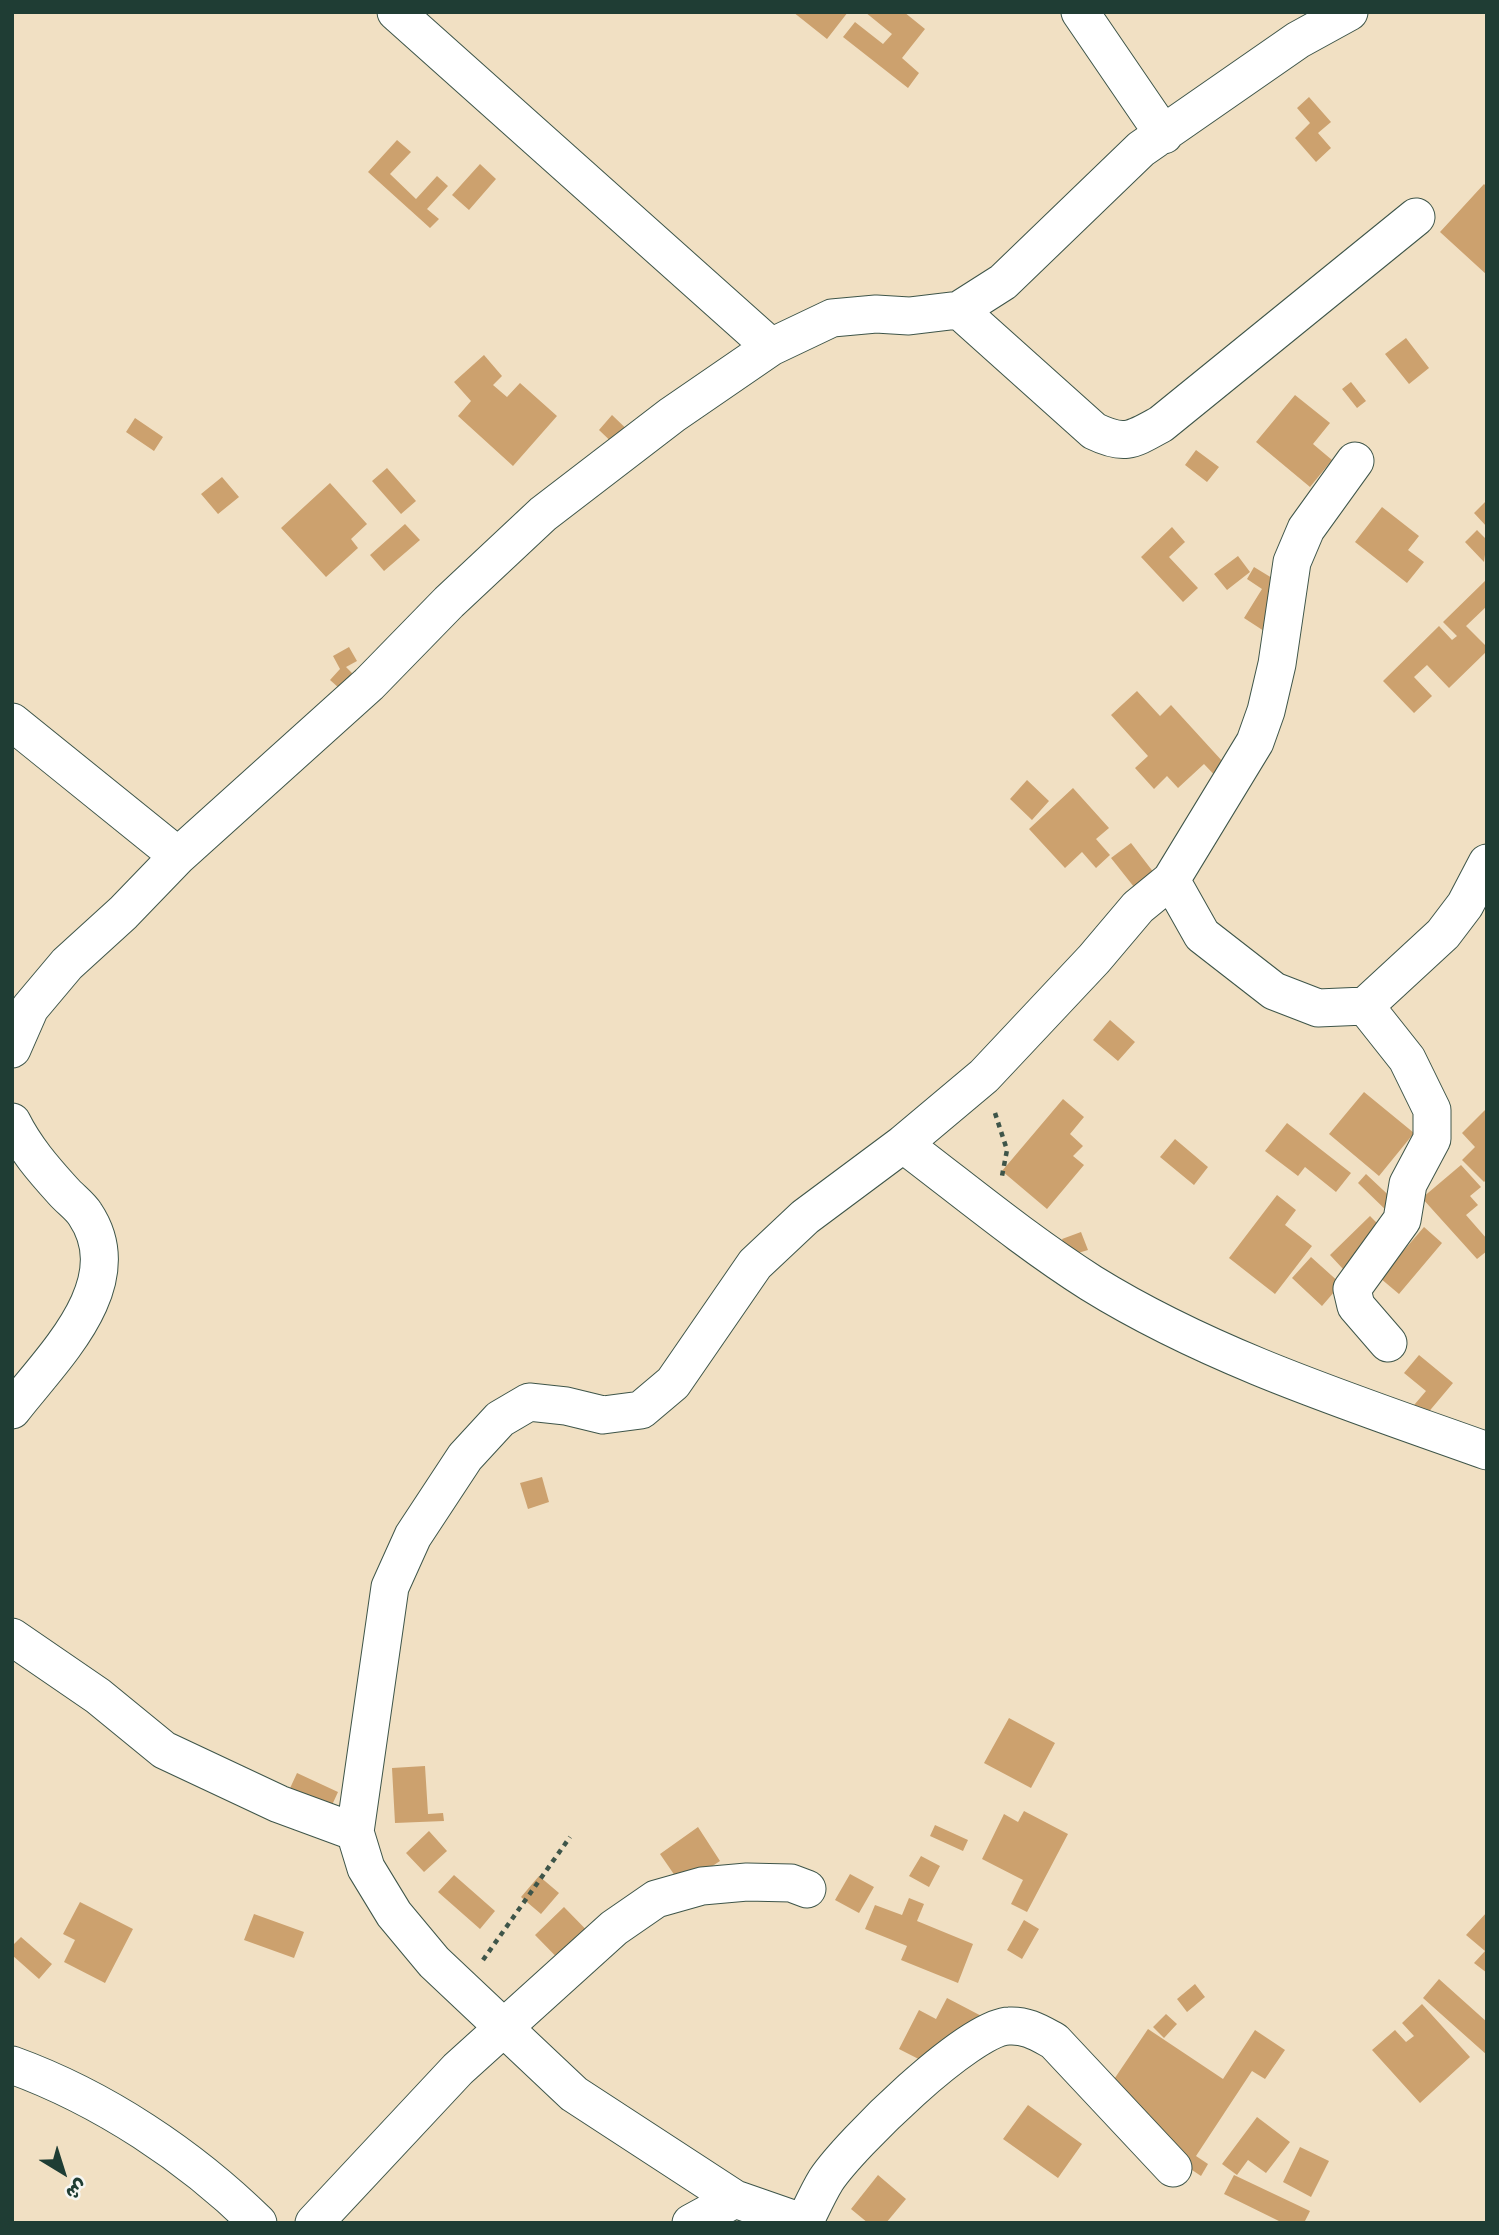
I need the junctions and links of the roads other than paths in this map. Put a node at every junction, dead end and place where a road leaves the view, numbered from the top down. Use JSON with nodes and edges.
{"nodes":[{"id":1,"x":396,"y":12,"type":"edge"},
{"id":2,"x":1080,"y":12,"type":"edge"},
{"id":3,"x":1349,"y":12,"type":"edge"},
{"id":4,"x":1164,"y":135,"type":"junction"},
{"id":5,"x":1416,"y":217,"type":"dead end"},
{"id":6,"x":959,"y":310,"type":"junction"},
{"id":7,"x":771,"y":347,"type":"junction"},
{"id":8,"x":1354,"y":461,"type":"dead end"},
{"id":9,"x":12,"y":722,"type":"edge"},
{"id":10,"x":178,"y":856,"type":"junction"},
{"id":11,"x":1487,"y":863,"type":"edge"},
{"id":12,"x":1171,"y":880,"type":"junction"},
{"id":13,"x":1365,"y":1006,"type":"junction"},
{"id":14,"x":12,"y":1049,"type":"edge"},
{"id":15,"x":12,"y":1122,"type":"edge"},
{"id":16,"x":903,"y":1144,"type":"junction"},
{"id":17,"x":1388,"y":1343,"type":"dead end"},
{"id":18,"x":12,"y":1410,"type":"edge"},
{"id":19,"x":1487,"y":1451,"type":"edge"},
{"id":20,"x":12,"y":1637,"type":"edge"},
{"id":21,"x":355,"y":1832,"type":"junction"},
{"id":22,"x":807,"y":1889,"type":"dead end"},
{"id":23,"x":505,"y":2028,"type":"junction"},
{"id":24,"x":12,"y":2065,"type":"edge"},
{"id":25,"x":1173,"y":2168,"type":"dead end"},
{"id":26,"x":735,"y":2200,"type":"junction"},
{"id":27,"x":258,"y":2223,"type":"edge"},
{"id":28,"x":314,"y":2223,"type":"edge"},
{"id":29,"x":691,"y":2223,"type":"edge"}],
"edges":[{"from":1,"to":7,"type":"street"},
{"from":2,"to":4,"type":"street"},
{"from":3,"to":4,"type":"street"},
{"from":4,"to":6,"type":"street"},
{"from":5,"to":6,"type":"street"},
{"from":6,"to":7,"type":"street"},
{"from":7,"to":10,"type":"street"},
{"from":8,"to":12,"type":"street"},
{"from":9,"to":10,"type":"street"},
{"from":10,"to":14,"type":"street"},
{"from":11,"to":13,"type":"street"},
{"from":12,"to":13,"type":"street"},
{"from":12,"to":16,"type":"street"},
{"from":13,"to":17,"type":"street"},
{"from":15,"to":18,"type":"street"},
{"from":16,"to":19,"type":"street"},
{"from":16,"to":21,"type":"street"},
{"from":20,"to":21,"type":"street"},
{"from":21,"to":23,"type":"street"},
{"from":22,"to":23,"type":"street"},
{"from":23,"to":26,"type":"street"},
{"from":23,"to":28,"type":"street"},
{"from":24,"to":27,"type":"street"},
{"from":25,"to":26,"type":"street"},
{"from":26,"to":29,"type":"street"}]}
